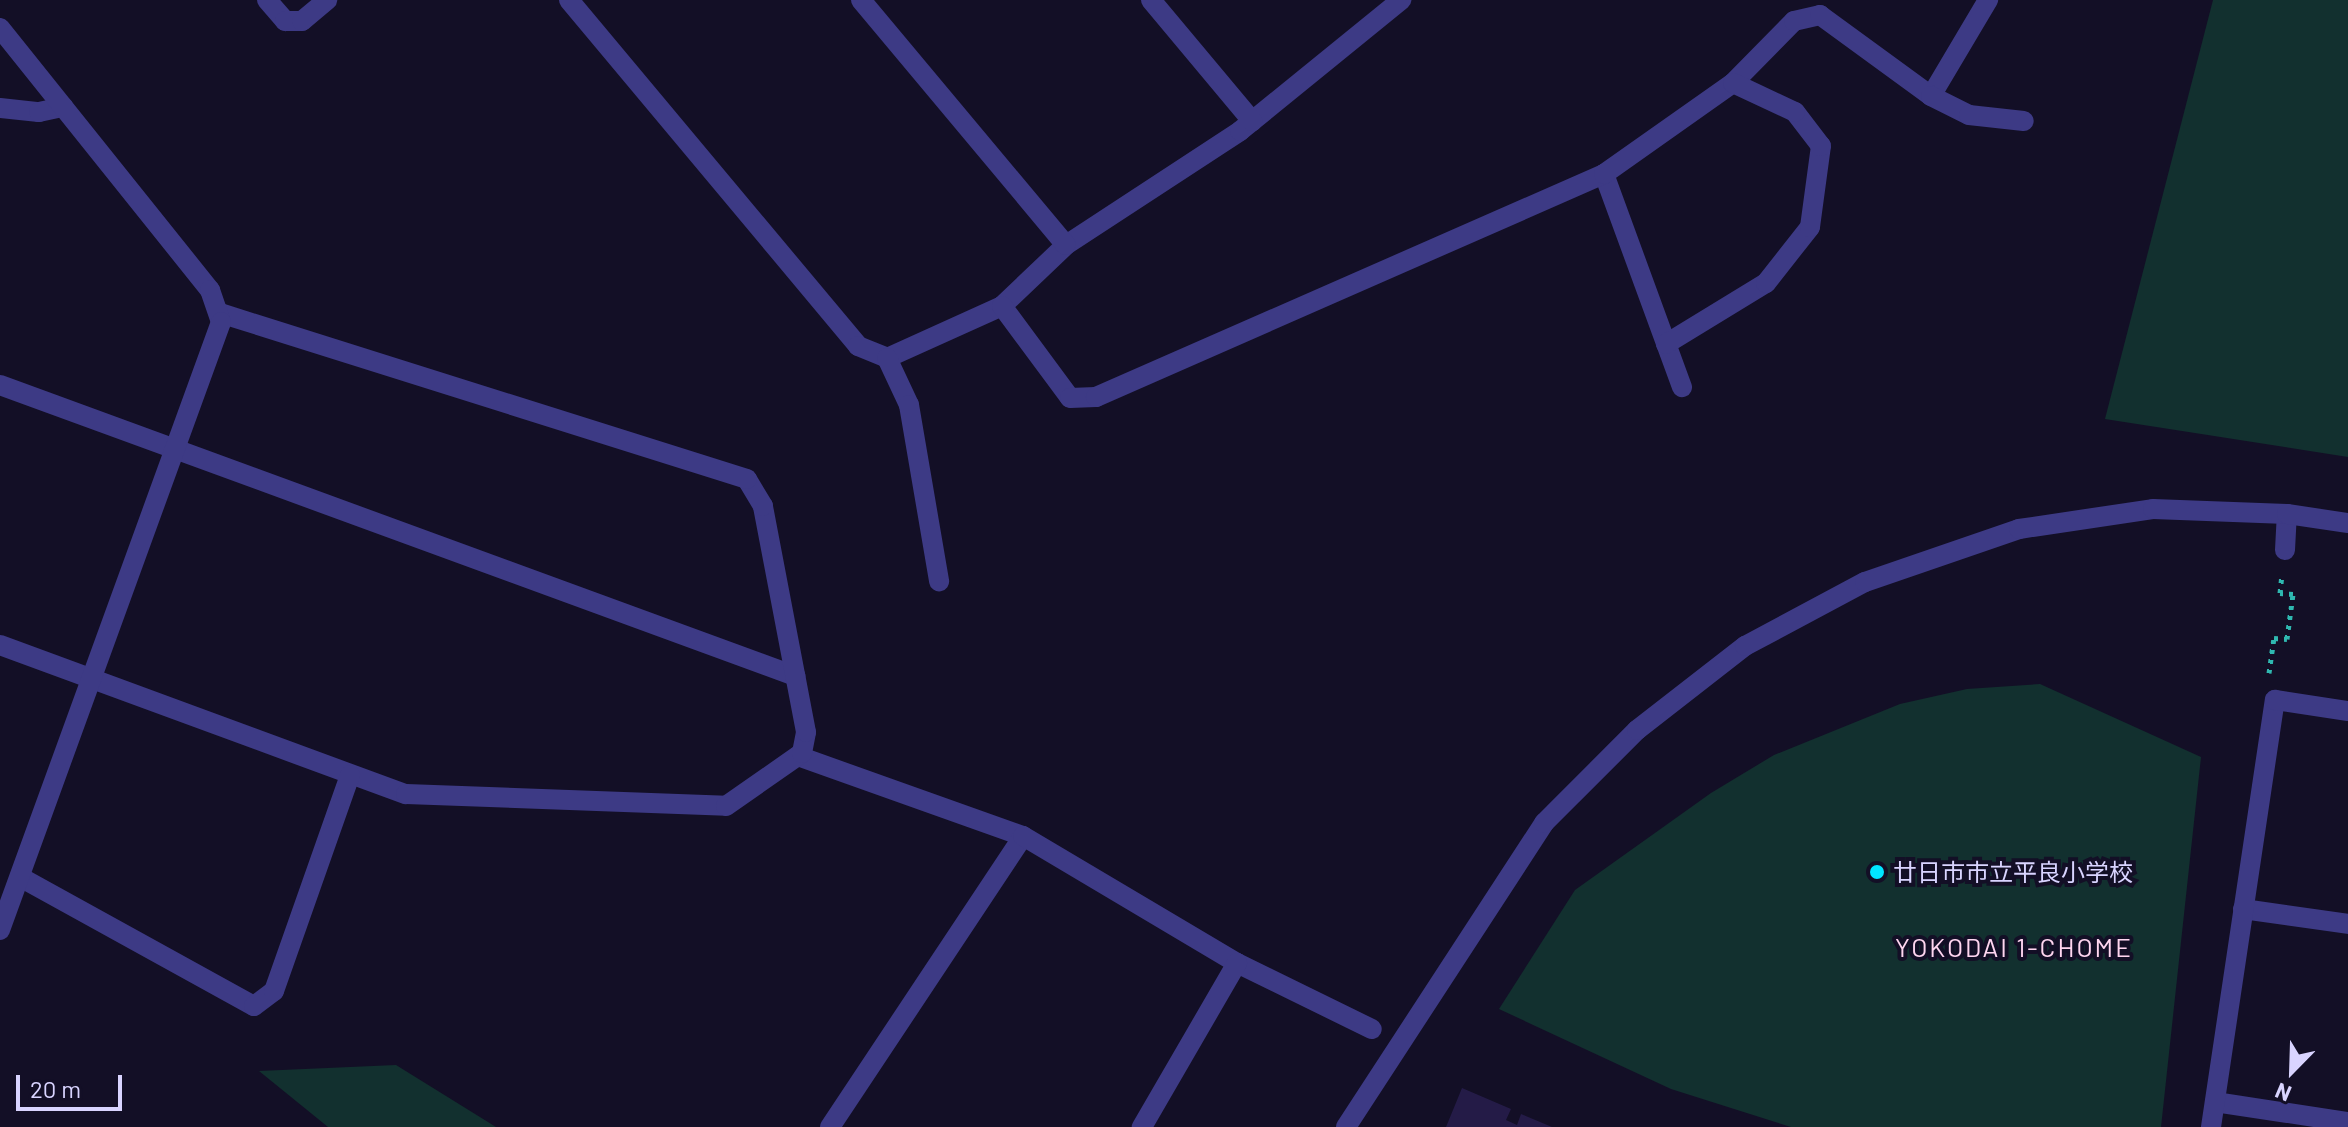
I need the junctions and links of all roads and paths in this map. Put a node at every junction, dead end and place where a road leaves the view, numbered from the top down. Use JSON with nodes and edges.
{"nodes":[{"id":1,"x":267,"y":0,"type":"edge"},
{"id":2,"x":327,"y":0,"type":"edge"},
{"id":3,"x":569,"y":0,"type":"edge"},
{"id":4,"x":861,"y":0,"type":"edge"},
{"id":5,"x":1151,"y":0,"type":"edge"},
{"id":6,"x":1401,"y":0,"type":"edge"},
{"id":7,"x":1988,"y":0,"type":"edge"},
{"id":8,"x":0,"y":28,"type":"edge"},
{"id":9,"x":1733,"y":83,"type":"junction"},
{"id":10,"x":1931,"y":96,"type":"junction"},
{"id":11,"x":63,"y":107,"type":"junction"},
{"id":12,"x":0,"y":108,"type":"edge"},
{"id":13,"x":1252,"y":121,"type":"junction"},
{"id":14,"x":2024,"y":121,"type":"dead end"},
{"id":15,"x":1604,"y":174,"type":"junction"},
{"id":16,"x":1066,"y":245,"type":"junction"},
{"id":17,"x":1002,"y":306,"type":"junction"},
{"id":18,"x":220,"y":313,"type":"junction"},
{"id":19,"x":1666,"y":344,"type":"junction"},
{"id":20,"x":887,"y":358,"type":"junction"},
{"id":21,"x":0,"y":385,"type":"edge"},
{"id":22,"x":1682,"y":387,"type":"dead end"},
{"id":23,"x":177,"y":450,"type":"junction"},
{"id":24,"x":2287,"y":514,"type":"junction"},
{"id":25,"x":2348,"y":523,"type":"edge"},
{"id":26,"x":2285,"y":550,"type":"joint"},
{"id":27,"x":939,"y":581,"type":"dead end"},
{"id":28,"x":0,"y":645,"type":"edge"},
{"id":29,"x":795,"y":676,"type":"junction"},
{"id":30,"x":92,"y":679,"type":"junction"},
{"id":31,"x":2275,"y":700,"type":"junction"},
{"id":32,"x":2348,"y":711,"type":"edge"},
{"id":33,"x":798,"y":756,"type":"junction"},
{"id":34,"x":350,"y":775,"type":"junction"},
{"id":35,"x":1023,"y":836,"type":"junction"},
{"id":36,"x":20,"y":877,"type":"junction"},
{"id":37,"x":2243,"y":909,"type":"junction"},
{"id":38,"x":2348,"y":924,"type":"edge"},
{"id":39,"x":0,"y":930,"type":"edge"},
{"id":40,"x":1237,"y":963,"type":"junction"},
{"id":41,"x":1372,"y":1029,"type":"dead end"},
{"id":42,"x":2215,"y":1102,"type":"junction"},
{"id":43,"x":2348,"y":1122,"type":"edge"},
{"id":44,"x":830,"y":1127,"type":"edge"},
{"id":45,"x":1142,"y":1127,"type":"edge"},
{"id":46,"x":1346,"y":1127,"type":"edge"},
{"id":47,"x":2211,"y":1127,"type":"edge"}],
"edges":[{"from":1,"to":2,"type":"street"},
{"from":3,"to":20,"type":"street"},
{"from":4,"to":16,"type":"street"},
{"from":5,"to":13,"type":"street"},
{"from":6,"to":13,"type":"street"},
{"from":7,"to":10,"type":"street"},
{"from":8,"to":11,"type":"street"},
{"from":9,"to":10,"type":"street"},
{"from":9,"to":15,"type":"street"},
{"from":9,"to":19,"type":"street"},
{"from":10,"to":14,"type":"street"},
{"from":11,"to":12,"type":"street"},
{"from":11,"to":18,"type":"street"},
{"from":13,"to":16,"type":"street"},
{"from":15,"to":17,"type":"street"},
{"from":15,"to":19,"type":"street"},
{"from":16,"to":17,"type":"street"},
{"from":17,"to":20,"type":"street"},
{"from":18,"to":23,"type":"street"},
{"from":18,"to":29,"type":"street"},
{"from":19,"to":22,"type":"street"},
{"from":20,"to":27,"type":"street"},
{"from":21,"to":23,"type":"street"},
{"from":23,"to":29,"type":"street"},
{"from":23,"to":30,"type":"street"},
{"from":24,"to":25,"type":"street"},
{"from":24,"to":26,"type":"street"},
{"from":24,"to":46,"type":"street"},
{"from":26,"to":31,"type":"path"},
{"from":28,"to":30,"type":"street"},
{"from":29,"to":33,"type":"street"},
{"from":30,"to":34,"type":"street"},
{"from":30,"to":36,"type":"street"},
{"from":31,"to":32,"type":"street"},
{"from":31,"to":37,"type":"street"},
{"from":33,"to":34,"type":"street"},
{"from":33,"to":35,"type":"street"},
{"from":34,"to":36,"type":"street"},
{"from":35,"to":40,"type":"street"},
{"from":35,"to":44,"type":"street"},
{"from":36,"to":39,"type":"street"},
{"from":37,"to":38,"type":"street"},
{"from":37,"to":42,"type":"street"},
{"from":40,"to":41,"type":"street"},
{"from":40,"to":45,"type":"street"},
{"from":42,"to":43,"type":"street"},
{"from":42,"to":47,"type":"street"}]}
